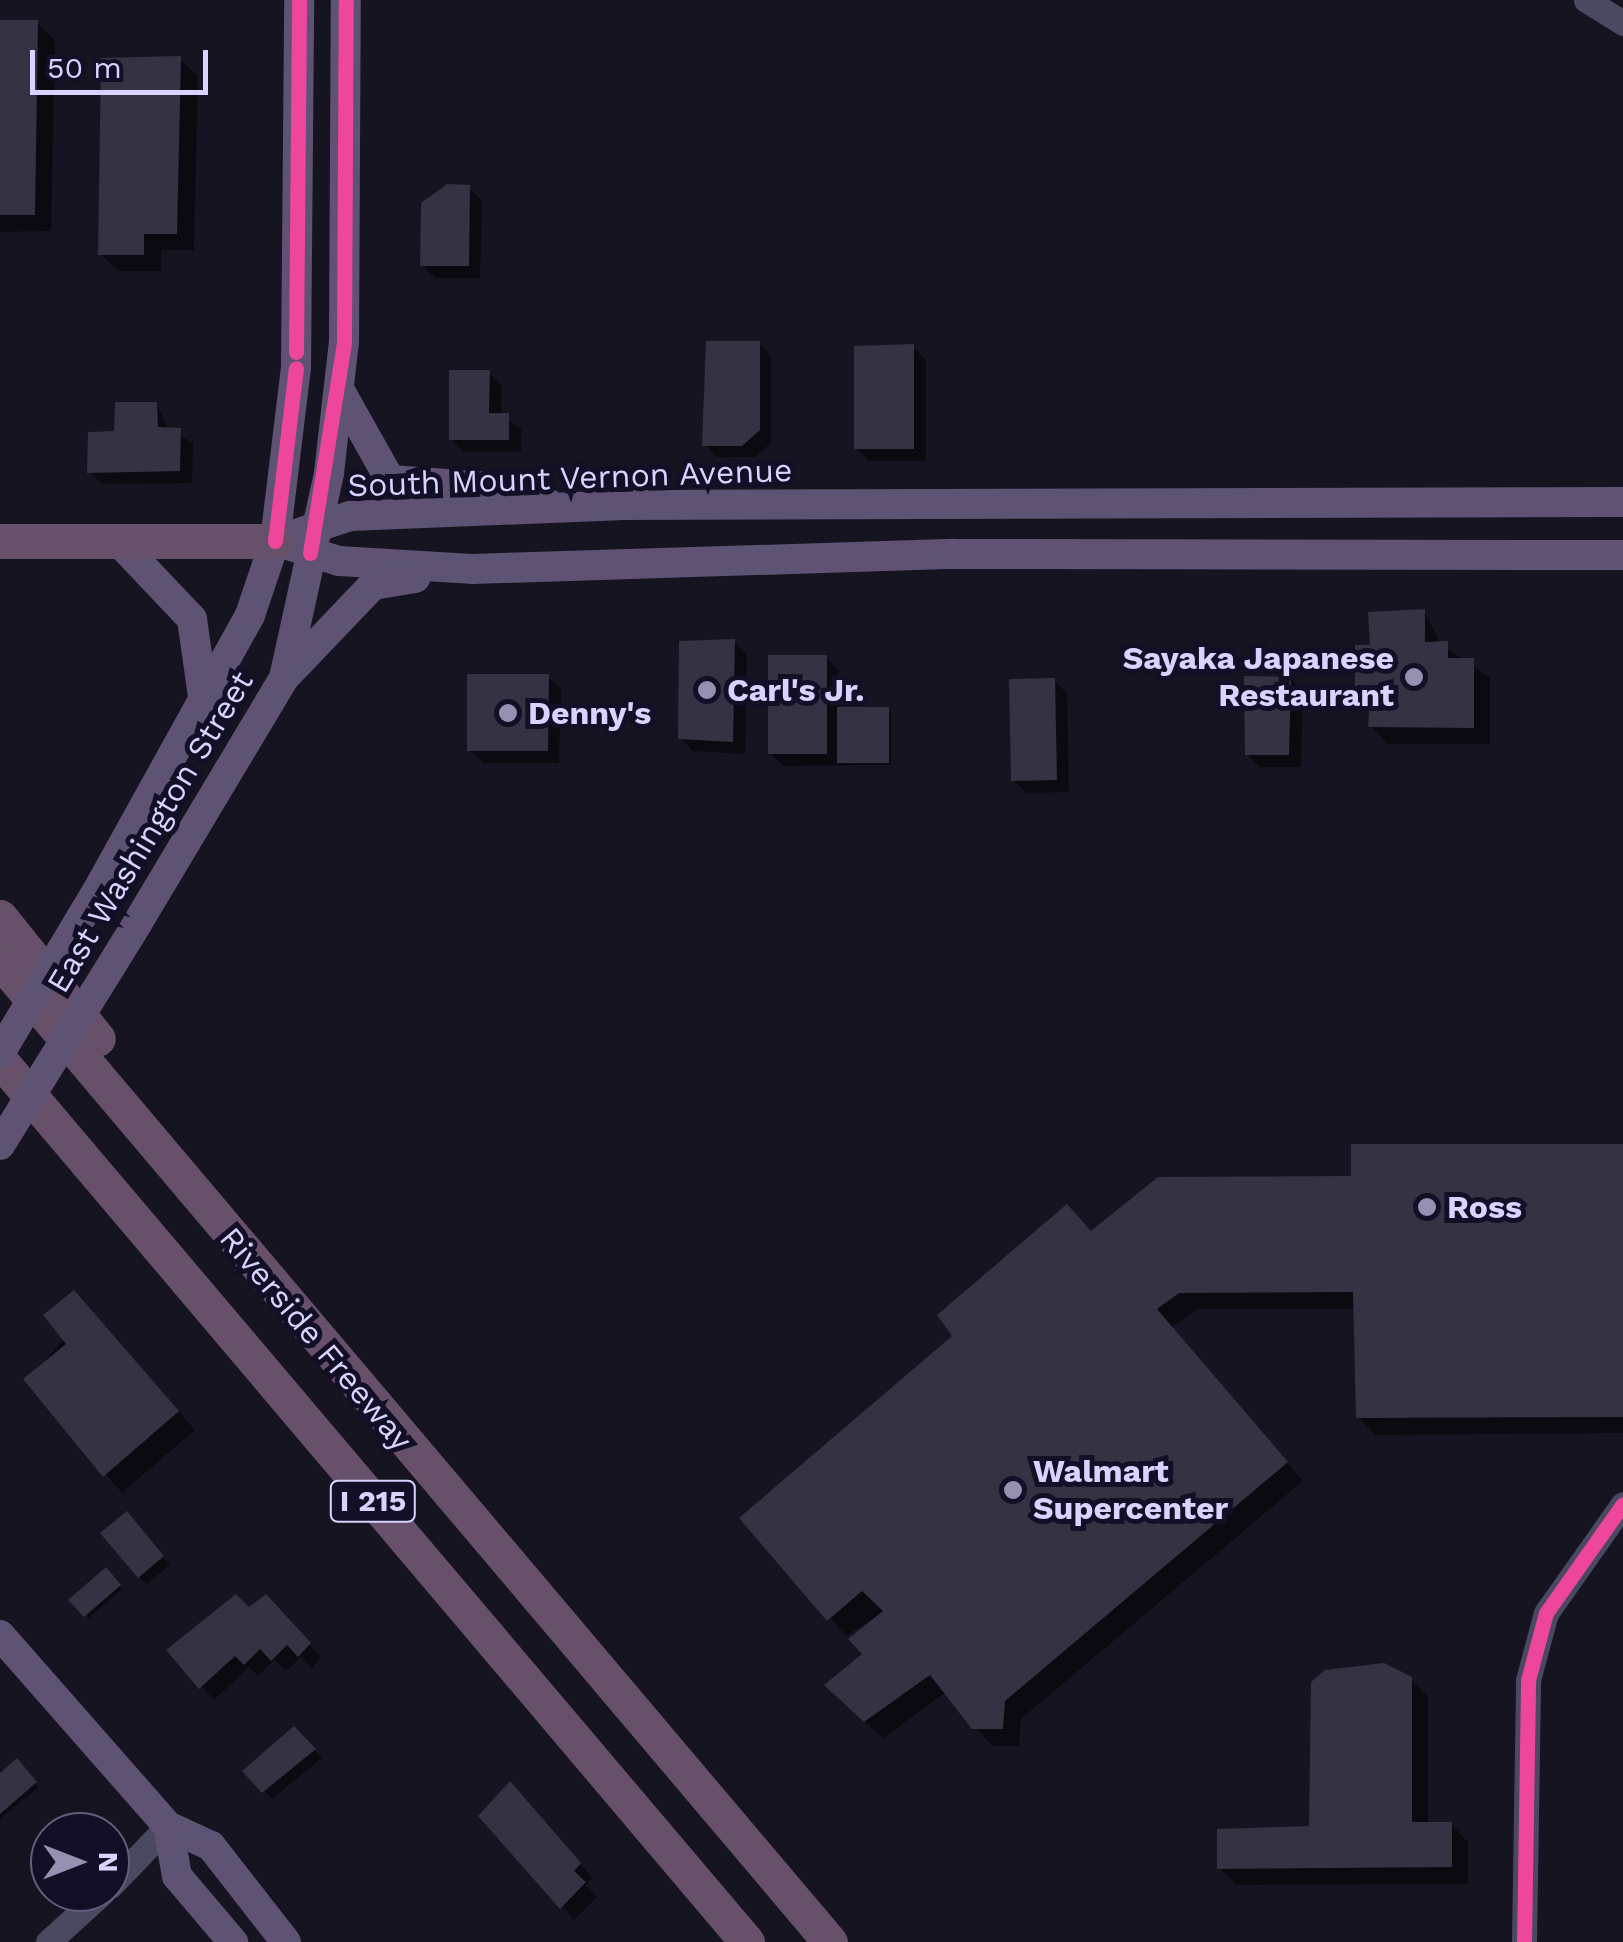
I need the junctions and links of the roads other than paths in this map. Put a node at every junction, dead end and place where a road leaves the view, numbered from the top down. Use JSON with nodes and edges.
{"nodes":[{"id":1,"x":299,"y":0,"type":"edge"},
{"id":2,"x":346,"y":0,"type":"edge"},
{"id":3,"x":1586,"y":0,"type":"edge"},
{"id":4,"x":1623,"y":24,"type":"edge"},
{"id":5,"x":340,"y":389,"type":"junction"},
{"id":6,"x":1623,"y":502,"type":"edge"},
{"id":7,"x":560,"y":508,"type":"junction"},
{"id":8,"x":313,"y":540,"type":"junction"},
{"id":9,"x":0,"y":541,"type":"edge"},
{"id":10,"x":275,"y":541,"type":"junction"},
{"id":11,"x":119,"y":542,"type":"junction"},
{"id":12,"x":1623,"y":555,"type":"edge"},
{"id":13,"x":472,"y":569,"type":"junction"},
{"id":14,"x":284,"y":678,"type":"junction"},
{"id":15,"x":204,"y":704,"type":"junction"},
{"id":16,"x":0,"y":918,"type":"edge"},
{"id":17,"x":0,"y":960,"type":"edge"},
{"id":18,"x":0,"y":1057,"type":"edge"},
{"id":19,"x":0,"y":1089,"type":"edge"},
{"id":20,"x":0,"y":1145,"type":"edge"},
{"id":21,"x":149,"y":1238,"type":"junction"},
{"id":22,"x":234,"y":1243,"type":"junction"},
{"id":23,"x":1623,"y":1504,"type":"edge"},
{"id":24,"x":0,"y":1635,"type":"edge"},
{"id":25,"x":168,"y":1826,"type":"junction"},
{"id":26,"x":130,"y":1865,"type":"edge"},
{"id":27,"x":81,"y":1912,"type":"edge"},
{"id":28,"x":48,"y":1942,"type":"edge"},
{"id":29,"x":232,"y":1942,"type":"edge"},
{"id":30,"x":286,"y":1942,"type":"edge"},
{"id":31,"x":748,"y":1942,"type":"edge"},
{"id":32,"x":830,"y":1942,"type":"edge"},
{"id":33,"x":1524,"y":1942,"type":"edge"}],
"edges":[{"from":1,"to":10,"type":"main road","name":"East Washington Street"},
{"from":2,"to":5,"type":"main road","name":"East Washington Street"},
{"from":3,"to":4,"type":"street"},
{"from":5,"to":7,"type":"main road"},
{"from":5,"to":8,"type":"main road","name":"East Washington Street"},
{"from":6,"to":7,"type":"main road","name":"South Mount Vernon Avenue"},
{"from":7,"to":8,"type":"main road","name":"South Mount Vernon Avenue"},
{"from":8,"to":10,"type":"main road"},
{"from":8,"to":13,"type":"main road"},
{"from":8,"to":14,"type":"main road","name":"East Washington Street"},
{"from":9,"to":11,"type":"highway"},
{"from":10,"to":11,"type":"highway"},
{"from":10,"to":15,"type":"main road","name":"East Washington Street"},
{"from":11,"to":15,"type":"main road"},
{"from":12,"to":13,"type":"main road"},
{"from":13,"to":14,"type":"main road"},
{"from":14,"to":20,"type":"main road","name":"East Washington Street","bridge":true},
{"from":15,"to":18,"type":"main road","name":"East Washington Street","bridge":true},
{"from":16,"to":22,"type":"highway"},
{"from":17,"to":22,"type":"highway","name":"Riverside Freeway","number":"I 215"},
{"from":18,"to":21,"type":"highway","name":"Riverside Freeway","number":"I 215"},
{"from":19,"to":21,"type":"highway"},
{"from":21,"to":31,"type":"highway","name":"Riverside Freeway","number":"I 215"},
{"from":22,"to":32,"type":"highway","name":"Riverside Freeway","number":"I 215"},
{"from":23,"to":33,"type":"street"},
{"from":24,"to":25,"type":"main road"},
{"from":25,"to":26,"type":"street"},
{"from":25,"to":29,"type":"main road"},
{"from":25,"to":30,"type":"main road"},
{"from":27,"to":28,"type":"street"}]}
